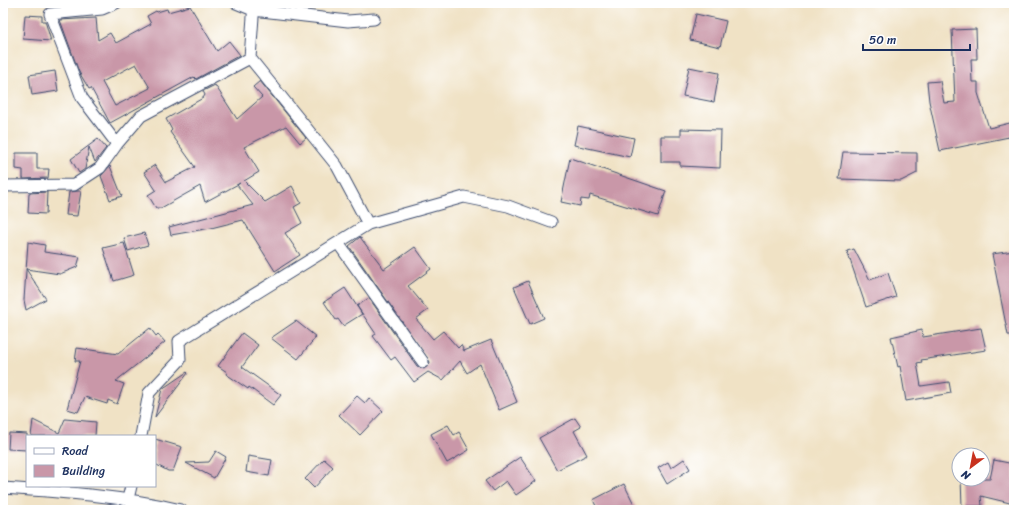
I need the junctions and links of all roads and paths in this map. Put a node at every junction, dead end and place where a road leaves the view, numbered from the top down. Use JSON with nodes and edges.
{"nodes":[{"id":1,"x":116,"y":3,"type":"edge"},
{"id":2,"x":236,"y":3,"type":"edge"},
{"id":3,"x":254,"y":6,"type":"edge"},
{"id":4,"x":374,"y":19,"type":"dead end"},
{"id":5,"x":250,"y":58,"type":"junction"},
{"id":6,"x":117,"y":144,"type":"junction"},
{"id":7,"x":3,"y":186,"type":"edge"},
{"id":8,"x":551,"y":222,"type":"dead end"},
{"id":9,"x":368,"y":224,"type":"junction"},
{"id":10,"x":338,"y":243,"type":"junction"},
{"id":11,"x":423,"y":362,"type":"dead end"},
{"id":12,"x":141,"y":435,"type":"edge"},
{"id":13,"x":131,"y":487,"type":"edge"},
{"id":14,"x":3,"y":488,"type":"edge"},
{"id":15,"x":128,"y":499,"type":"junction"},
{"id":16,"x":180,"y":510,"type":"edge"}],
"edges":[{"from":1,"to":6,"type":"street"},
{"from":2,"to":3,"type":"street"},
{"from":3,"to":4,"type":"street"},
{"from":3,"to":5,"type":"street"},
{"from":5,"to":6,"type":"street"},
{"from":5,"to":9,"type":"street"},
{"from":6,"to":7,"type":"street"},
{"from":8,"to":9,"type":"street"},
{"from":9,"to":10,"type":"street"},
{"from":10,"to":11,"type":"street"},
{"from":10,"to":12,"type":"street"},
{"from":13,"to":15,"type":"street"},
{"from":14,"to":15,"type":"street"},
{"from":15,"to":16,"type":"street"}]}
